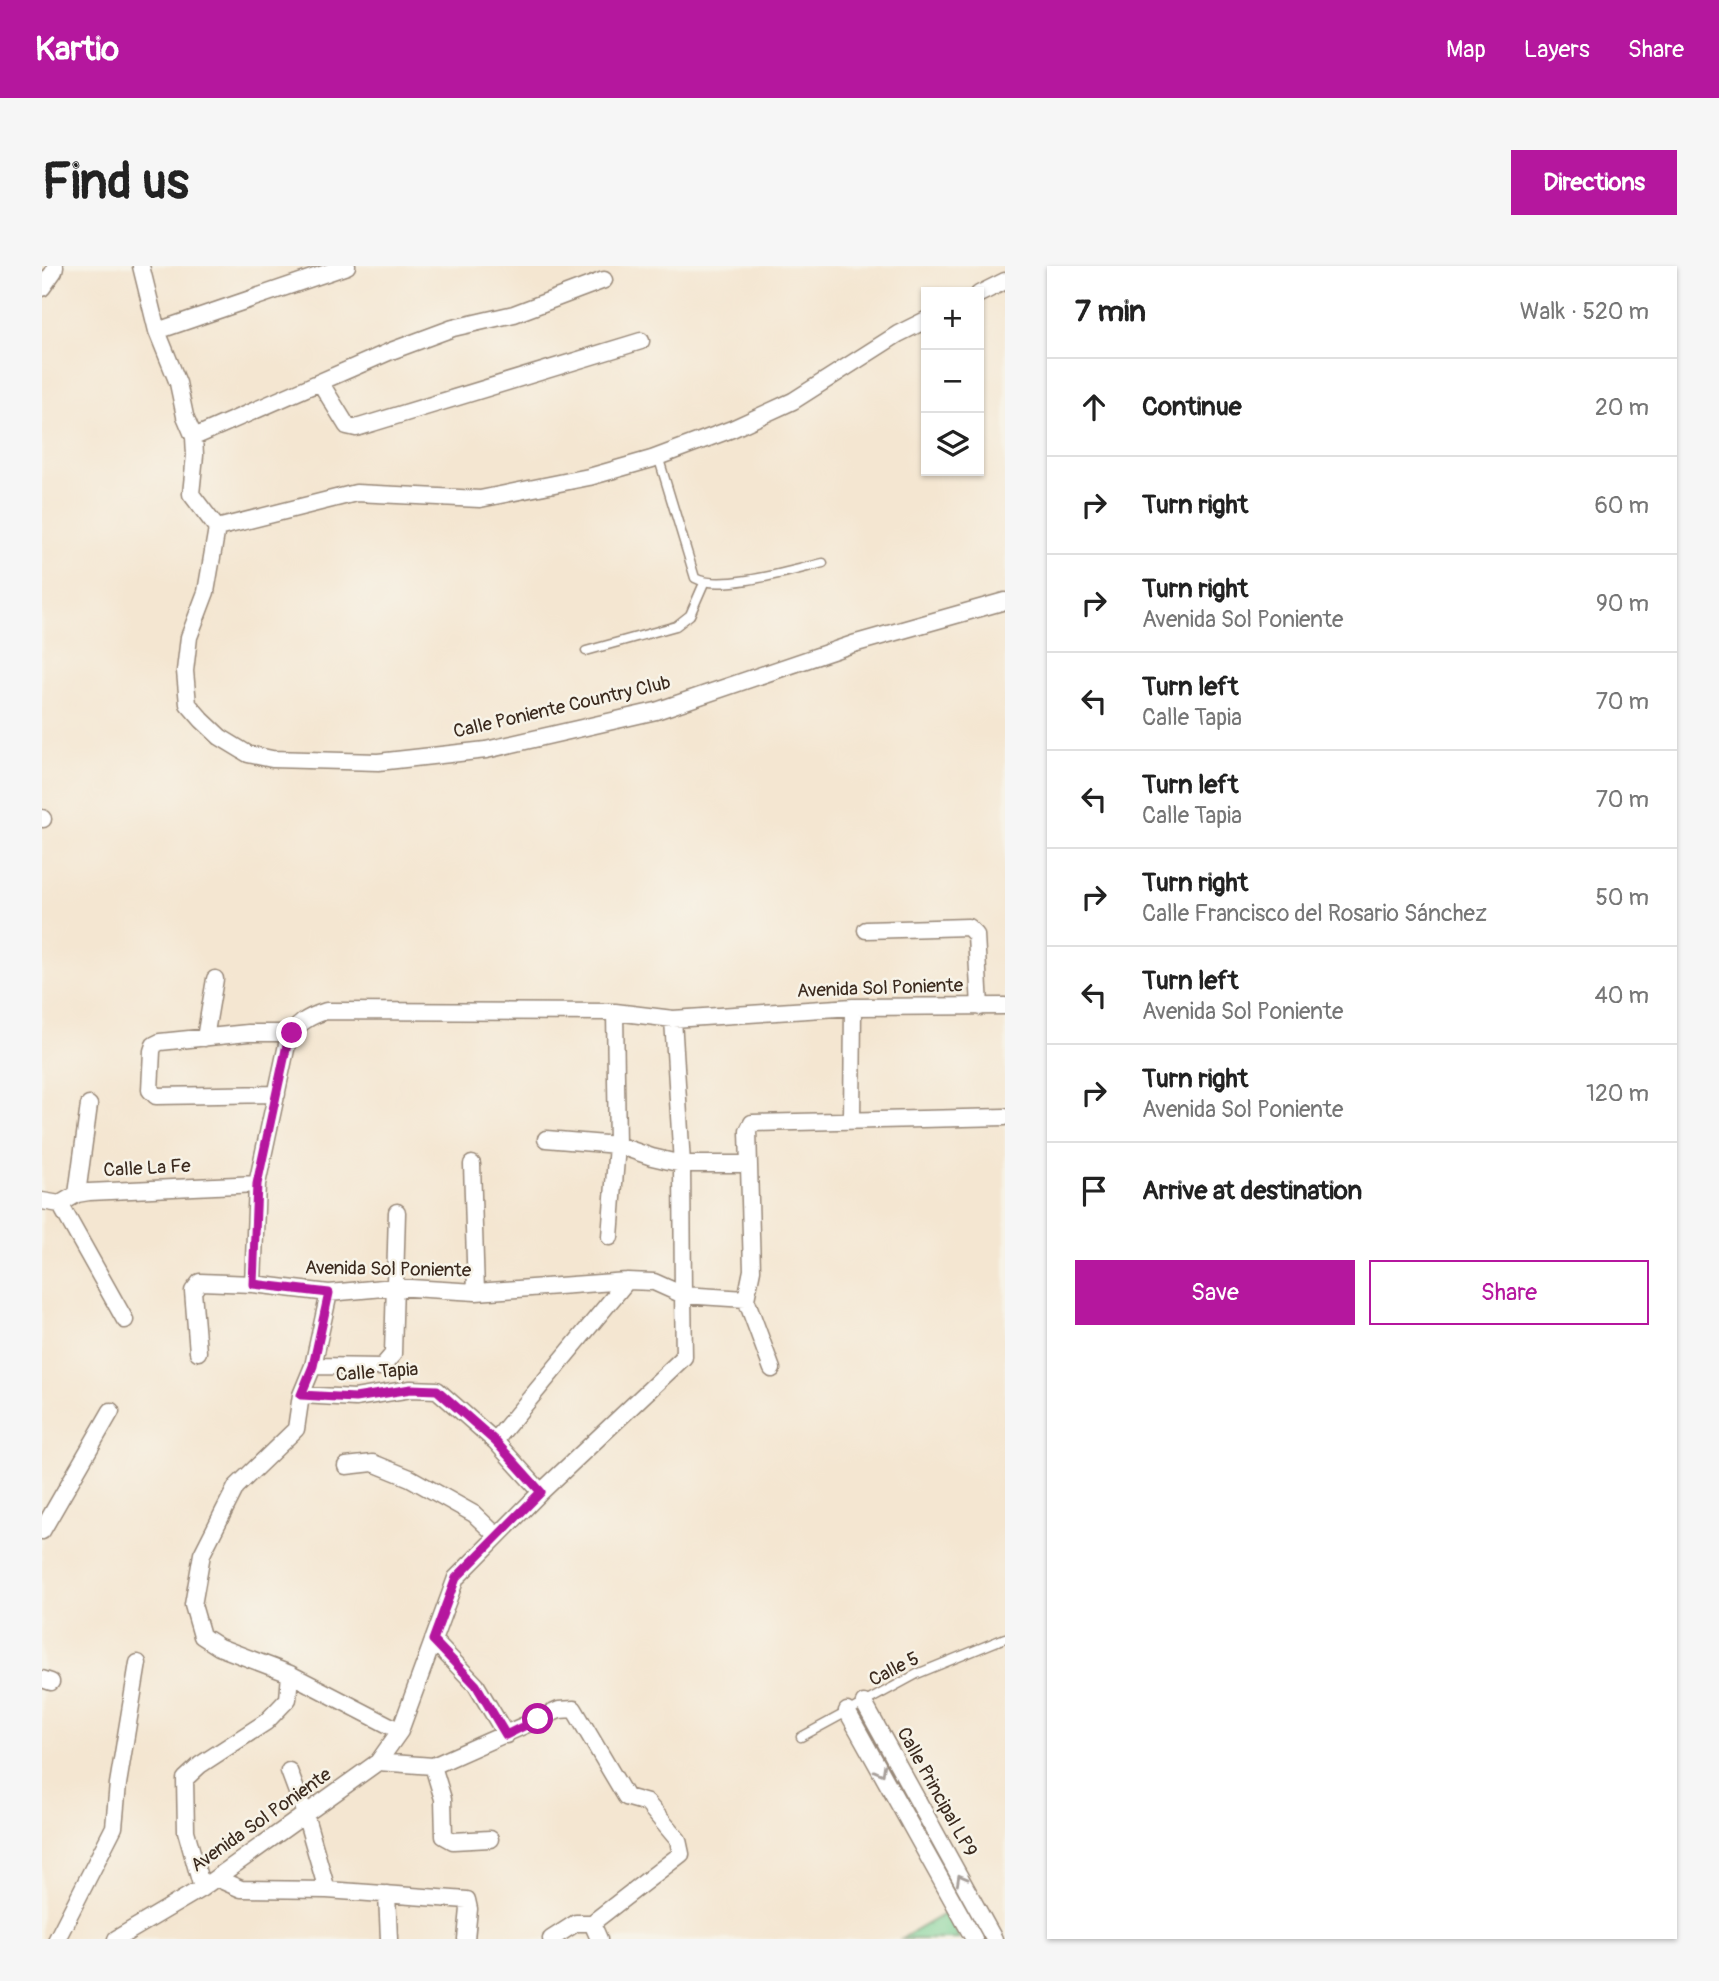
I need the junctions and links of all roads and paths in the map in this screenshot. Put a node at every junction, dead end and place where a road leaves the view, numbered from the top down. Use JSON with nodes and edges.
{"nodes":[{"id":1,"x":55,"y":266,"type":"edge"},
{"id":2,"x":141,"y":266,"type":"edge"},
{"id":3,"x":347,"y":266,"type":"edge"},
{"id":4,"x":604,"y":280,"type":"dead end"},
{"id":5,"x":1005,"y":281,"type":"edge"},
{"id":6,"x":42,"y":288,"type":"edge"},
{"id":7,"x":984,"y":292,"type":"edge"},
{"id":8,"x":921,"y":322,"type":"edge"},
{"id":9,"x":157,"y":331,"type":"junction"},
{"id":10,"x":641,"y":341,"type":"dead end"},
{"id":11,"x":320,"y":382,"type":"junction"},
{"id":12,"x":194,"y":437,"type":"junction"},
{"id":13,"x":658,"y":456,"type":"junction"},
{"id":14,"x":217,"y":528,"type":"junction"},
{"id":15,"x":823,"y":563,"type":"dead end"},
{"id":16,"x":704,"y":583,"type":"junction"},
{"id":17,"x":1005,"y":601,"type":"edge"},
{"id":18,"x":586,"y":651,"type":"dead end"},
{"id":19,"x":866,"y":930,"type":"dead end"},
{"id":20,"x":215,"y":979,"type":"dead end"},
{"id":21,"x":1005,"y":1006,"type":"edge"},
{"id":22,"x":853,"y":1007,"type":"junction"},
{"id":23,"x":980,"y":1007,"type":"junction"},
{"id":24,"x":615,"y":1013,"type":"junction"},
{"id":25,"x":673,"y":1019,"type":"junction"},
{"id":26,"x":292,"y":1033,"type":"junction"},
{"id":27,"x":205,"y":1038,"type":"junction"},
{"id":28,"x":276,"y":1094,"type":"junction"},
{"id":29,"x":89,"y":1104,"type":"dead end"},
{"id":30,"x":1005,"y":1117,"type":"edge"},
{"id":31,"x":852,"y":1121,"type":"junction"},
{"id":32,"x":546,"y":1139,"type":"dead end"},
{"id":33,"x":617,"y":1145,"type":"junction"},
{"id":34,"x":472,"y":1164,"type":"dead end"},
{"id":35,"x":682,"y":1164,"type":"junction"},
{"id":36,"x":748,"y":1164,"type":"junction"},
{"id":37,"x":257,"y":1184,"type":"junction"},
{"id":38,"x":77,"y":1194,"type":"junction"},
{"id":39,"x":42,"y":1201,"type":"edge"},
{"id":40,"x":60,"y":1204,"type":"junction"},
{"id":41,"x":397,"y":1212,"type":"dead end"},
{"id":42,"x":610,"y":1237,"type":"dead end"},
{"id":43,"x":627,"y":1281,"type":"junction"},
{"id":44,"x":253,"y":1284,"type":"junction"},
{"id":45,"x":394,"y":1287,"type":"junction"},
{"id":46,"x":476,"y":1292,"type":"junction"},
{"id":47,"x":329,"y":1293,"type":"junction"},
{"id":48,"x":683,"y":1295,"type":"junction"},
{"id":49,"x":746,"y":1299,"type":"junction"},
{"id":50,"x":125,"y":1320,"type":"dead end"},
{"id":51,"x":198,"y":1352,"type":"dead end"},
{"id":52,"x":313,"y":1366,"type":"junction"},
{"id":53,"x":772,"y":1369,"type":"dead end"},
{"id":54,"x":301,"y":1395,"type":"junction"},
{"id":55,"x":111,"y":1411,"type":"dead end"},
{"id":56,"x":495,"y":1441,"type":"junction"},
{"id":57,"x":346,"y":1466,"type":"dead end"},
{"id":58,"x":541,"y":1492,"type":"junction"},
{"id":59,"x":42,"y":1531,"type":"edge"},
{"id":60,"x":497,"y":1536,"type":"junction"},
{"id":61,"x":1005,"y":1638,"type":"edge"},
{"id":62,"x":433,"y":1640,"type":"junction"},
{"id":63,"x":138,"y":1663,"type":"dead end"},
{"id":64,"x":290,"y":1674,"type":"junction"},
{"id":65,"x":864,"y":1703,"type":"junction"},
{"id":66,"x":847,"y":1712,"type":"junction"},
{"id":67,"x":400,"y":1731,"type":"junction"},
{"id":68,"x":506,"y":1735,"type":"junction"},
{"id":69,"x":801,"y":1737,"type":"dead end"},
{"id":70,"x":378,"y":1762,"type":"junction"},
{"id":71,"x":433,"y":1766,"type":"junction"},
{"id":72,"x":289,"y":1771,"type":"dead end"},
{"id":73,"x":305,"y":1814,"type":"junction"},
{"id":74,"x":490,"y":1839,"type":"dead end"},
{"id":75,"x":216,"y":1878,"type":"junction"},
{"id":76,"x":202,"y":1888,"type":"junction"},
{"id":77,"x":327,"y":1890,"type":"junction"},
{"id":78,"x":387,"y":1894,"type":"junction"},
{"id":79,"x":592,"y":1923,"type":"junction"},
{"id":80,"x":57,"y":1939,"type":"edge"},
{"id":81,"x":116,"y":1939,"type":"edge"},
{"id":82,"x":389,"y":1939,"type":"edge"},
{"id":83,"x":466,"y":1939,"type":"edge"},
{"id":84,"x":551,"y":1939,"type":"edge"},
{"id":85,"x":599,"y":1939,"type":"edge"},
{"id":86,"x":974,"y":1939,"type":"edge"},
{"id":87,"x":994,"y":1939,"type":"edge"}],
"edges":[{"from":1,"to":6,"type":"street"},
{"from":2,"to":9,"type":"street"},
{"from":3,"to":9,"type":"street"},
{"from":4,"to":11,"type":"street"},
{"from":5,"to":7,"type":"street"},
{"from":8,"to":13,"type":"street"},
{"from":9,"to":12,"type":"street"},
{"from":10,"to":11,"type":"street"},
{"from":11,"to":12,"type":"street"},
{"from":12,"to":14,"type":"street"},
{"from":13,"to":14,"type":"street"},
{"from":13,"to":16,"type":"lane"},
{"from":14,"to":17,"type":"street","name":"Calle Poniente Country Club"},
{"from":15,"to":16,"type":"lane"},
{"from":16,"to":18,"type":"lane"},
{"from":19,"to":23,"type":"street"},
{"from":20,"to":27,"type":"street"},
{"from":21,"to":23,"type":"street","name":"Avenida Sol Poniente"},
{"from":22,"to":23,"type":"street","name":"Avenida Sol Poniente"},
{"from":22,"to":25,"type":"street","name":"Avenida Sol Poniente"},
{"from":22,"to":31,"type":"street"},
{"from":24,"to":25,"type":"street","name":"Avenida Sol Poniente"},
{"from":24,"to":26,"type":"street","name":"Avenida Sol Poniente"},
{"from":24,"to":33,"type":"street"},
{"from":25,"to":35,"type":"street"},
{"from":26,"to":27,"type":"street"},
{"from":26,"to":28,"type":"street"},
{"from":27,"to":28,"type":"street"},
{"from":28,"to":37,"type":"street"},
{"from":29,"to":38,"type":"street"},
{"from":30,"to":31,"type":"street"},
{"from":31,"to":36,"type":"street"},
{"from":32,"to":33,"type":"street"},
{"from":33,"to":35,"type":"street"},
{"from":33,"to":42,"type":"street"},
{"from":34,"to":46,"type":"street"},
{"from":35,"to":36,"type":"street"},
{"from":35,"to":48,"type":"street"},
{"from":36,"to":49,"type":"street"},
{"from":37,"to":38,"type":"street","name":"Calle La Fe"},
{"from":37,"to":44,"type":"street"},
{"from":38,"to":40,"type":"street","name":"Calle La Fe"},
{"from":39,"to":40,"type":"street"},
{"from":40,"to":50,"type":"street"},
{"from":41,"to":45,"type":"street"},
{"from":43,"to":46,"type":"street","name":"Avenida Sol Poniente"},
{"from":43,"to":48,"type":"street","name":"Avenida Sol Poniente"},
{"from":43,"to":56,"type":"street"},
{"from":44,"to":47,"type":"street","name":"Avenida Sol Poniente"},
{"from":44,"to":51,"type":"street","name":"Avenida Sol Poniente"},
{"from":45,"to":46,"type":"street","name":"Avenida Sol Poniente"},
{"from":45,"to":47,"type":"street","name":"Avenida Sol Poniente"},
{"from":45,"to":52,"type":"street"},
{"from":47,"to":52,"type":"street"},
{"from":48,"to":49,"type":"street"},
{"from":48,"to":58,"type":"street","name":"Avenida Sol Poniente"},
{"from":49,"to":53,"type":"street"},
{"from":52,"to":54,"type":"street"},
{"from":54,"to":56,"type":"street","name":"Calle Tapia"},
{"from":54,"to":64,"type":"street"},
{"from":55,"to":59,"type":"street"},
{"from":56,"to":58,"type":"street","name":"Calle Tapia"},
{"from":57,"to":60,"type":"street"},
{"from":58,"to":60,"type":"street","name":"Avenida Sol Poniente"},
{"from":60,"to":62,"type":"street","name":"Avenida Sol Poniente"},
{"from":61,"to":65,"type":"lane","name":"Calle 5"},
{"from":62,"to":67,"type":"street","name":"Avenida Sol Poniente"},
{"from":62,"to":68,"type":"street"},
{"from":63,"to":80,"type":"street"},
{"from":64,"to":67,"type":"street"},
{"from":64,"to":76,"type":"street"},
{"from":65,"to":66,"type":"lane","name":"Calle 5"},
{"from":87,"to":65,"type":"street","name":"Calle Principal LP9","one_way":true},
{"from":66,"to":69,"type":"lane","name":"Calle 5"},
{"from":66,"to":86,"type":"street","name":"Calle Principal LP9","one_way":true},
{"from":67,"to":70,"type":"street","name":"Avenida Sol Poniente"},
{"from":68,"to":71,"type":"street"},
{"from":68,"to":79,"type":"street"},
{"from":70,"to":71,"type":"street"},
{"from":70,"to":73,"type":"street","name":"Avenida Sol Poniente"},
{"from":71,"to":74,"type":"street"},
{"from":72,"to":73,"type":"street"},
{"from":73,"to":75,"type":"street","name":"Avenida Sol Poniente"},
{"from":73,"to":77,"type":"street"},
{"from":75,"to":76,"type":"street","name":"Avenida Sol Poniente"},
{"from":75,"to":77,"type":"street"},
{"from":76,"to":81,"type":"street","name":"Avenida Sol Poniente"},
{"from":77,"to":78,"type":"street"},
{"from":78,"to":82,"type":"street"},
{"from":78,"to":83,"type":"street"},
{"from":79,"to":84,"type":"street"},
{"from":79,"to":85,"type":"street"}]}
